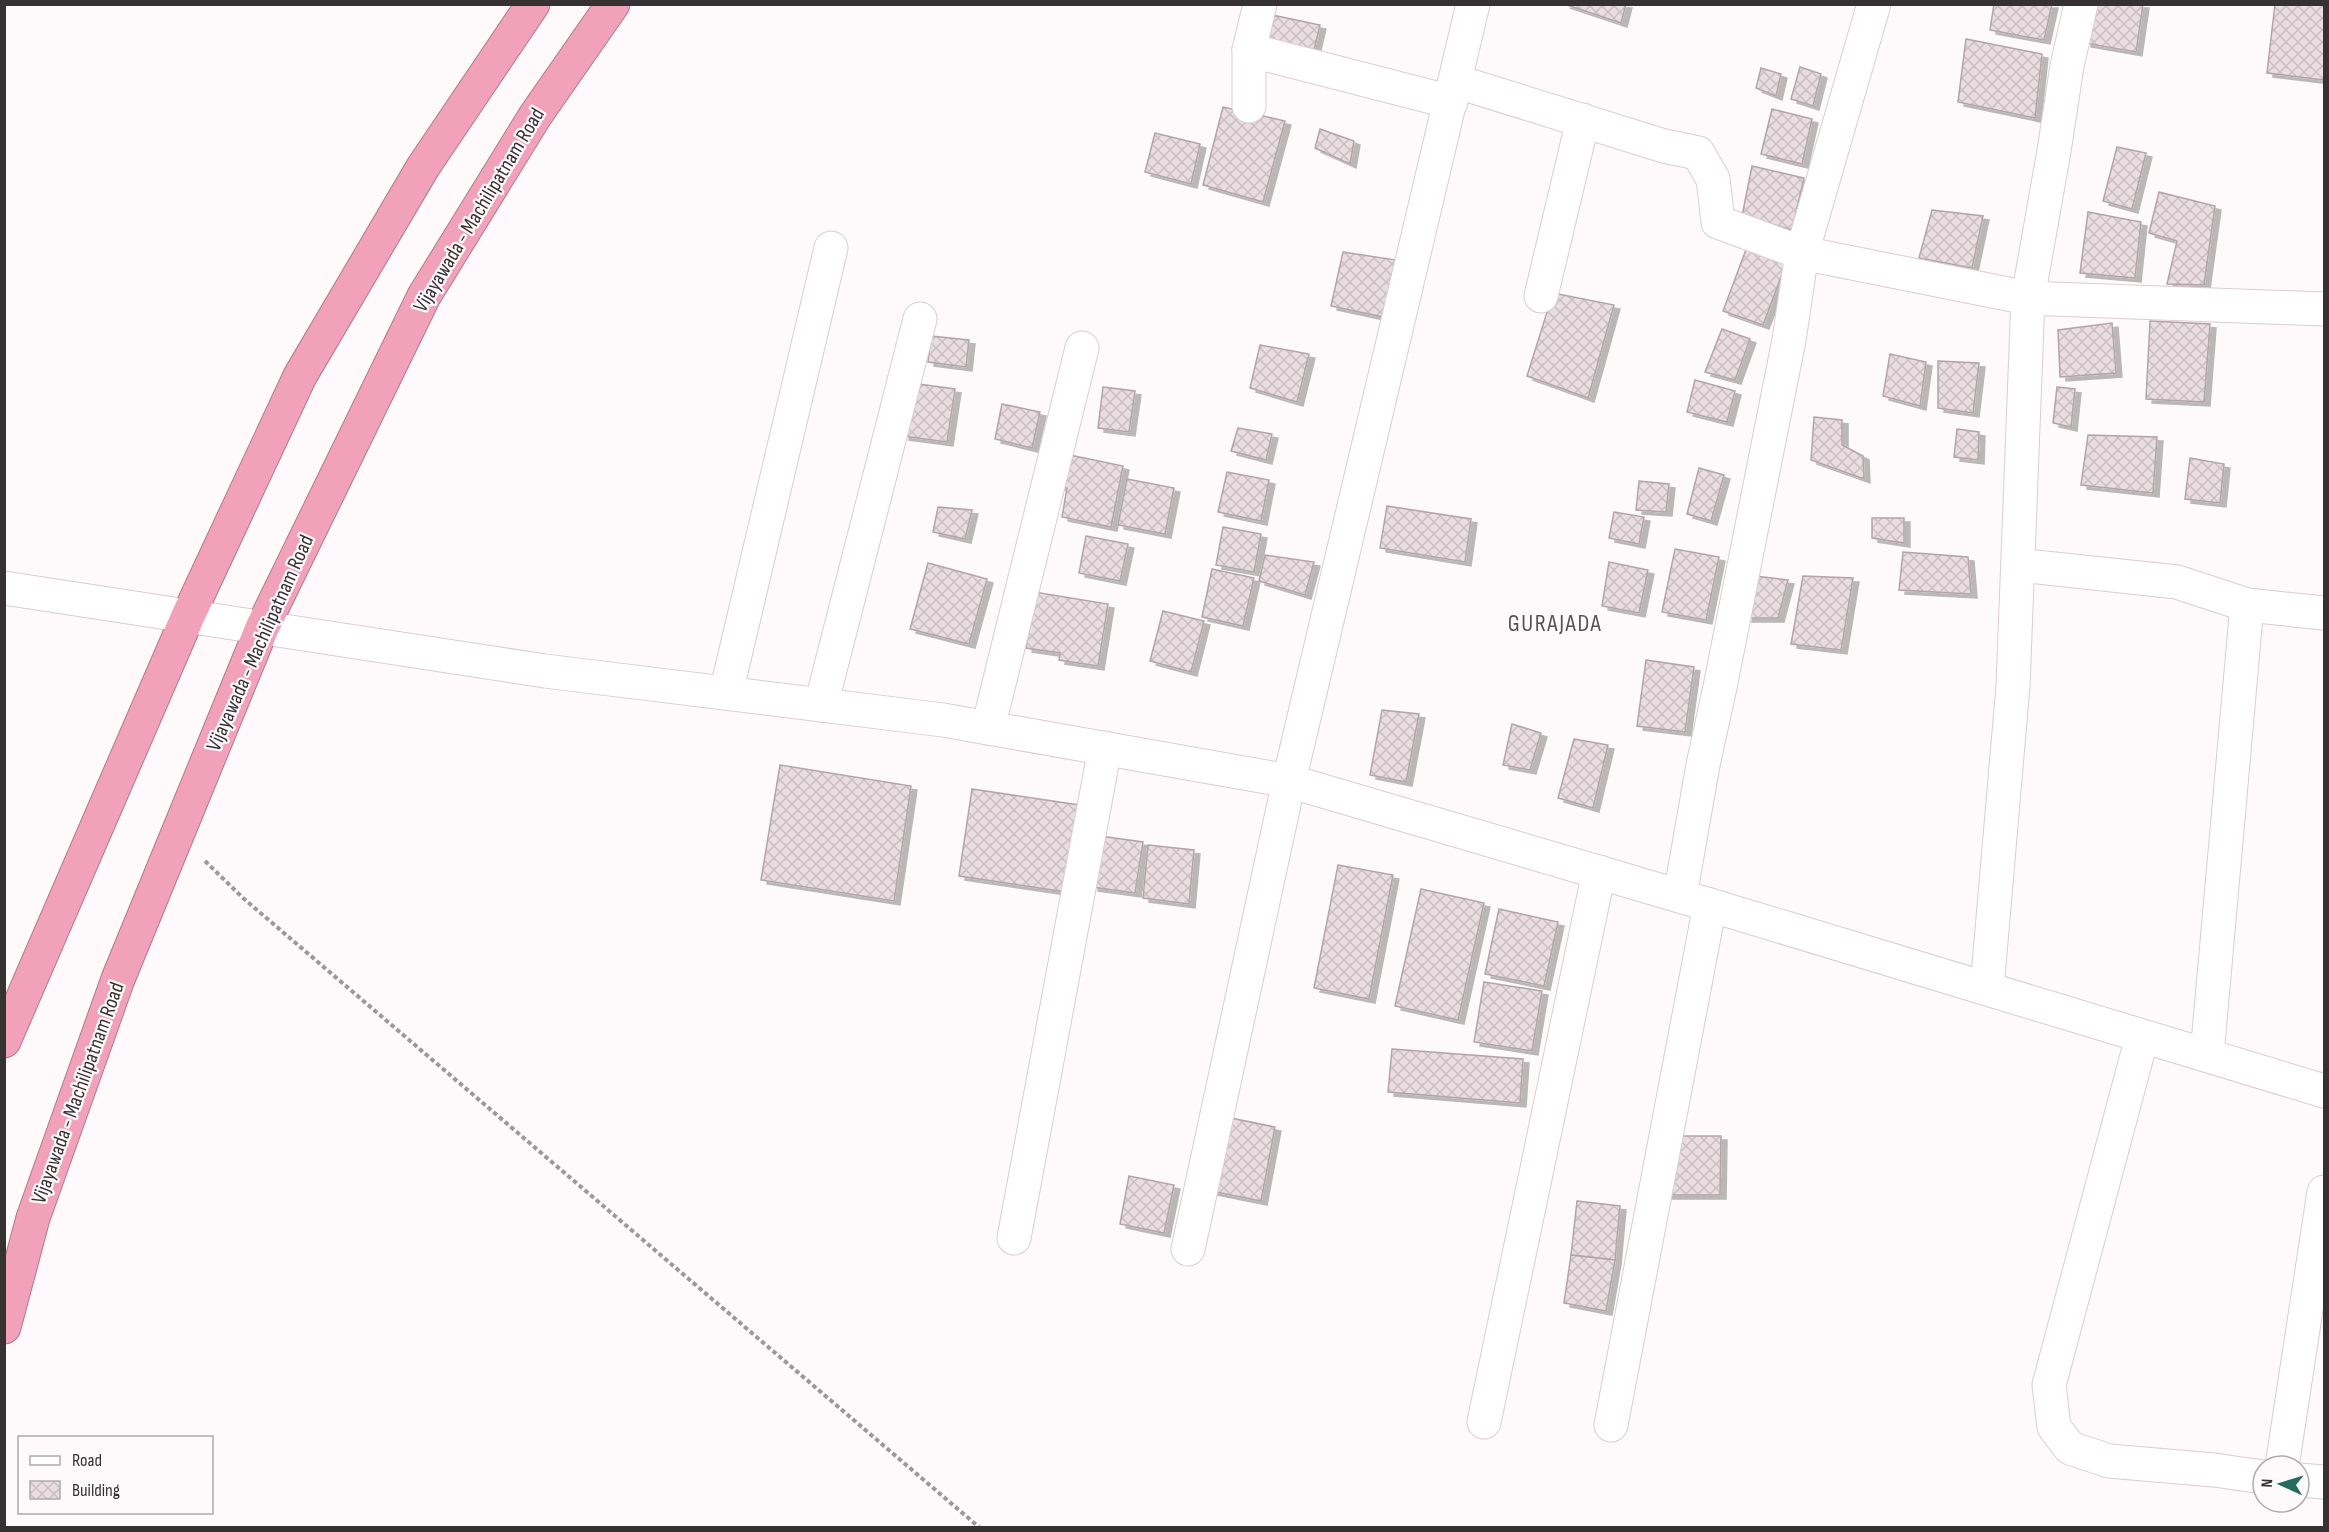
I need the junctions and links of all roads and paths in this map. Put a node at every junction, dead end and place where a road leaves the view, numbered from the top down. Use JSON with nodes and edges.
{"nodes":[{"id":1,"x":533,"y":4,"type":"edge"},
{"id":2,"x":613,"y":4,"type":"edge"},
{"id":3,"x":1260,"y":4,"type":"edge"},
{"id":4,"x":1473,"y":4,"type":"edge"},
{"id":5,"x":1874,"y":4,"type":"edge"},
{"id":6,"x":2081,"y":4,"type":"edge"},
{"id":7,"x":1249,"y":50,"type":"junction"},
{"id":8,"x":1453,"y":92,"type":"junction"},
{"id":9,"x":1249,"y":106,"type":"dead end"},
{"id":10,"x":1583,"y":120,"type":"junction"},
{"id":11,"x":831,"y":248,"type":"dead end"},
{"id":12,"x":1802,"y":254,"type":"junction"},
{"id":13,"x":1541,"y":296,"type":"dead end"},
{"id":14,"x":2028,"y":298,"type":"junction"},
{"id":15,"x":2325,"y":309,"type":"edge"},
{"id":16,"x":920,"y":318,"type":"dead end"},
{"id":17,"x":1082,"y":348,"type":"dead end"},
{"id":18,"x":2018,"y":564,"type":"junction"},
{"id":19,"x":4,"y":588,"type":"edge"},
{"id":20,"x":2247,"y":605,"type":"junction"},
{"id":21,"x":2325,"y":613,"type":"edge"},
{"id":22,"x":188,"y":616,"type":"junction"},
{"id":23,"x":262,"y":628,"type":"junction"},
{"id":24,"x":726,"y":693,"type":"junction"},
{"id":25,"x":821,"y":705,"type":"junction"},
{"id":26,"x":988,"y":728,"type":"junction"},
{"id":27,"x":1105,"y":748,"type":"junction"},
{"id":28,"x":1289,"y":781,"type":"junction"},
{"id":29,"x":178,"y":834,"type":"junction"},
{"id":30,"x":1599,"y":872,"type":"junction"},
{"id":31,"x":1695,"y":900,"type":"junction"},
{"id":32,"x":1987,"y":988,"type":"junction"},
{"id":33,"x":2142,"y":1037,"type":"junction"},
{"id":34,"x":4,"y":1041,"type":"edge"},
{"id":35,"x":2207,"y":1055,"type":"junction"},
{"id":36,"x":2325,"y":1091,"type":"edge"},
{"id":37,"x":2325,"y":1192,"type":"edge"},
{"id":38,"x":1014,"y":1238,"type":"dead end"},
{"id":39,"x":1188,"y":1249,"type":"dead end"},
{"id":40,"x":4,"y":1327,"type":"edge"},
{"id":41,"x":1484,"y":1422,"type":"dead end"},
{"id":42,"x":1611,"y":1425,"type":"dead end"},
{"id":43,"x":2284,"y":1454,"type":"edge"},
{"id":44,"x":2251,"y":1475,"type":"edge"},
{"id":45,"x":980,"y":1527,"type":"edge"}],
"edges":[{"from":1,"to":22,"type":"highway"},
{"from":2,"to":23,"type":"highway","name":"Vijayawada - Machilipatnam Road"},
{"from":3,"to":7,"type":"street"},
{"from":4,"to":8,"type":"street"},
{"from":5,"to":12,"type":"street"},
{"from":6,"to":14,"type":"street"},
{"from":7,"to":8,"type":"street"},
{"from":7,"to":9,"type":"street"},
{"from":8,"to":10,"type":"street"},
{"from":8,"to":28,"type":"street"},
{"from":10,"to":12,"type":"street"},
{"from":10,"to":13,"type":"street"},
{"from":11,"to":24,"type":"street"},
{"from":12,"to":14,"type":"street"},
{"from":12,"to":31,"type":"street"},
{"from":14,"to":15,"type":"street"},
{"from":14,"to":18,"type":"street"},
{"from":16,"to":25,"type":"street"},
{"from":17,"to":26,"type":"street"},
{"from":18,"to":20,"type":"street"},
{"from":18,"to":32,"type":"street"},
{"from":19,"to":22,"type":"street"},
{"from":20,"to":21,"type":"street"},
{"from":20,"to":35,"type":"street"},
{"from":22,"to":23,"type":"street"},
{"from":22,"to":34,"type":"highway"},
{"from":23,"to":24,"type":"street"},
{"from":23,"to":29,"type":"highway","name":"Vijayawada - Machilipatnam Road"},
{"from":24,"to":25,"type":"street"},
{"from":25,"to":26,"type":"street"},
{"from":26,"to":27,"type":"street"},
{"from":27,"to":28,"type":"street"},
{"from":27,"to":38,"type":"street"},
{"from":28,"to":30,"type":"street"},
{"from":28,"to":39,"type":"street"},
{"from":29,"to":40,"type":"highway","name":"Vijayawada - Machilipatnam Road"},
{"from":29,"to":45,"type":"path"},
{"from":30,"to":31,"type":"street"},
{"from":30,"to":41,"type":"street"},
{"from":31,"to":32,"type":"street"},
{"from":31,"to":42,"type":"street"},
{"from":32,"to":33,"type":"street"},
{"from":33,"to":35,"type":"street"},
{"from":33,"to":44,"type":"street"},
{"from":35,"to":36,"type":"street"},
{"from":37,"to":43,"type":"street"}]}
